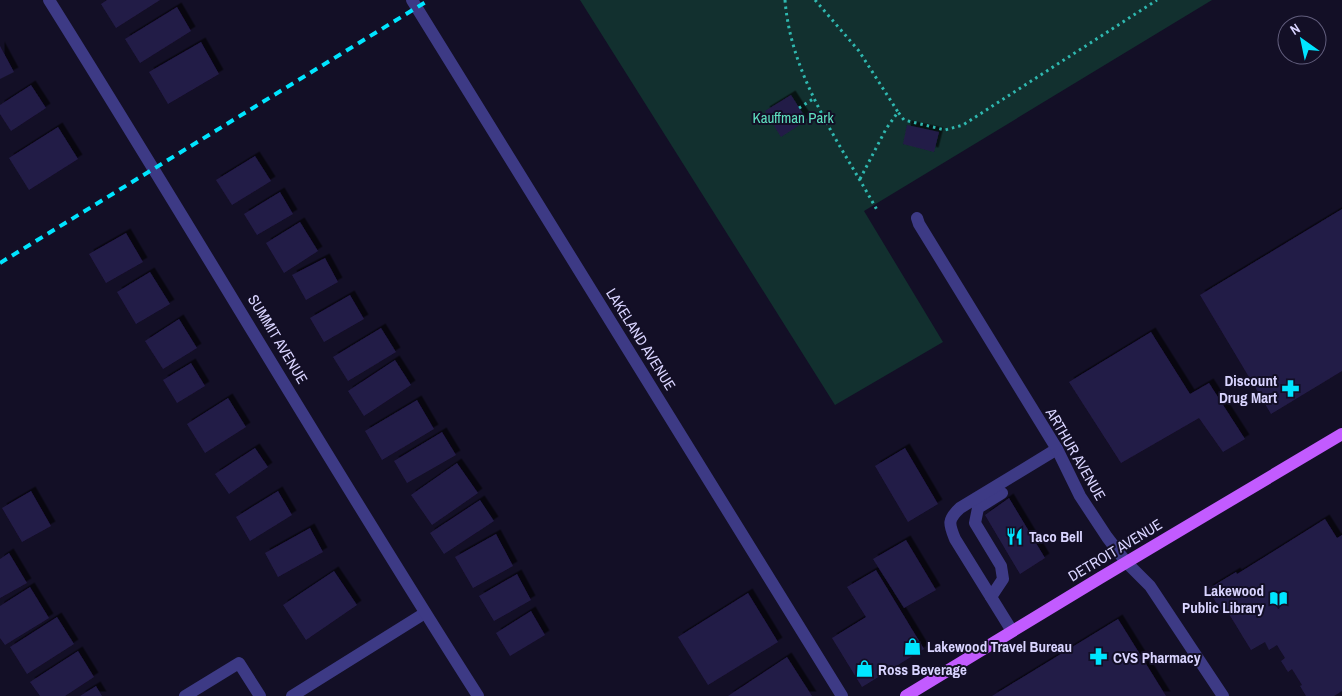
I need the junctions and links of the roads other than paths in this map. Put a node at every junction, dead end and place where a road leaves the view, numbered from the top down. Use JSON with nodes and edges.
{"nodes":[{"id":1,"x":49,"y":0,"type":"edge"},
{"id":2,"x":412,"y":0,"type":"edge"},
{"id":3,"x":917,"y":218,"type":"dead end"},
{"id":4,"x":1342,"y":434,"type":"edge"},
{"id":5,"x":1057,"y":449,"type":"junction"},
{"id":6,"x":1010,"y":478,"type":"junction"},
{"id":7,"x":1126,"y":562,"type":"junction"},
{"id":8,"x":991,"y":597,"type":"junction"},
{"id":9,"x":425,"y":613,"type":"junction"},
{"id":10,"x":1012,"y":631,"type":"junction"},
{"id":11,"x":185,"y":696,"type":"edge"},
{"id":12,"x":260,"y":696,"type":"edge"},
{"id":13,"x":292,"y":696,"type":"edge"},
{"id":14,"x":478,"y":696,"type":"edge"},
{"id":15,"x":842,"y":696,"type":"edge"},
{"id":16,"x":906,"y":696,"type":"edge"},
{"id":17,"x":1223,"y":696,"type":"edge"}],
"edges":[{"from":1,"to":9,"type":"street","name":"SUMMIT AVENUE"},
{"from":2,"to":15,"type":"street","name":"LAKELAND AVENUE"},
{"from":3,"to":5,"type":"street","name":"ARTHUR AVENUE"},
{"from":4,"to":7,"type":"main road","name":"DETROIT AVENUE"},
{"from":5,"to":6,"type":"street"},
{"from":5,"to":7,"type":"street","name":"ARTHUR AVENUE"},
{"from":6,"to":8,"type":"street"},
{"from":6,"to":8,"type":"street"},
{"from":7,"to":10,"type":"main road","name":"DETROIT AVENUE"},
{"from":7,"to":17,"type":"street","name":"ARTHUR AVENUE"},
{"from":8,"to":10,"type":"street"},
{"from":9,"to":13,"type":"street"},
{"from":9,"to":14,"type":"street","name":"SUMMIT AVENUE"},
{"from":10,"to":16,"type":"main road","name":"DETROIT AVENUE"},
{"from":11,"to":12,"type":"street"}]}
